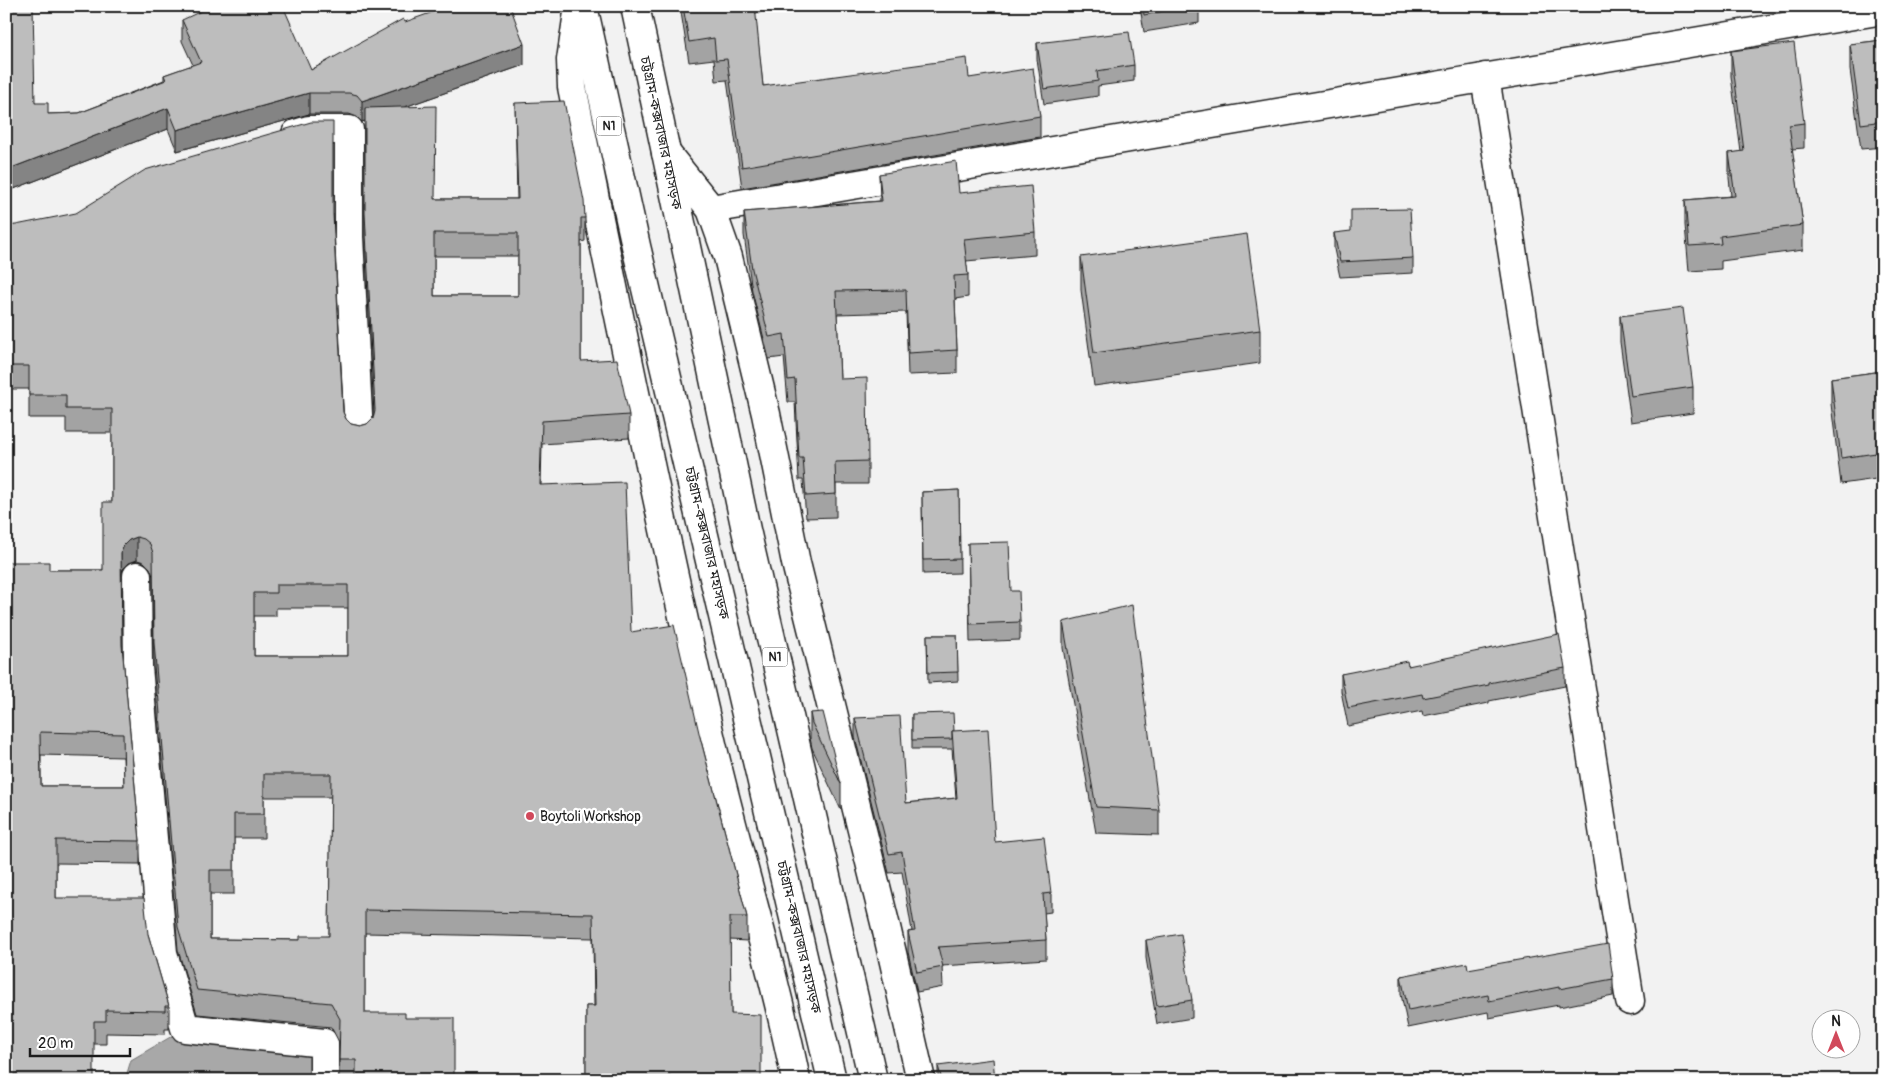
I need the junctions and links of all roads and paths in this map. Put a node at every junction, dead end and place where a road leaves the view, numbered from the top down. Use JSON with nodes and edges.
{"nodes":[{"id":1,"x":581,"y":6,"type":"edge"},
{"id":2,"x":635,"y":6,"type":"edge"},
{"id":3,"x":1883,"y":10,"type":"edge"},
{"id":4,"x":1485,"y":77,"type":"junction"},
{"id":5,"x":275,"y":140,"type":"edge"},
{"id":6,"x":666,"y":153,"type":"junction"},
{"id":7,"x":712,"y":209,"type":"junction"},
{"id":8,"x":360,"y":434,"type":"edge"},
{"id":9,"x":137,"y":576,"type":"dead end"},
{"id":10,"x":1630,"y":1001,"type":"dead end"},
{"id":11,"x":324,"y":1080,"type":"edge"},
{"id":12,"x":796,"y":1080,"type":"edge"},
{"id":13,"x":832,"y":1080,"type":"edge"},
{"id":14,"x":873,"y":1080,"type":"edge"},
{"id":15,"x":921,"y":1080,"type":"edge"}],
"edges":[{"from":1,"to":12,"type":"main road"},
{"from":1,"to":13,"type":"main road","name":"চট্টগ্রাম-কক্সবাজার মহাসড়ক","number":"N1"},
{"from":2,"to":6,"type":"main road","name":"চট্টগ্রাম-কক্সবাজার মহাসড়ক","number":"N1"},
{"from":3,"to":4,"type":"main road"},
{"from":4,"to":7,"type":"main road"},
{"from":4,"to":10,"type":"main road"},
{"from":5,"to":8,"type":"main road"},
{"from":6,"to":7,"type":"main road"},
{"from":6,"to":14,"type":"main road","name":"চট্টগ্রাম-কক্সবাজার মহাসড়ক","number":"N1"},
{"from":7,"to":15,"type":"main road"},
{"from":9,"to":11,"type":"main road"}]}
